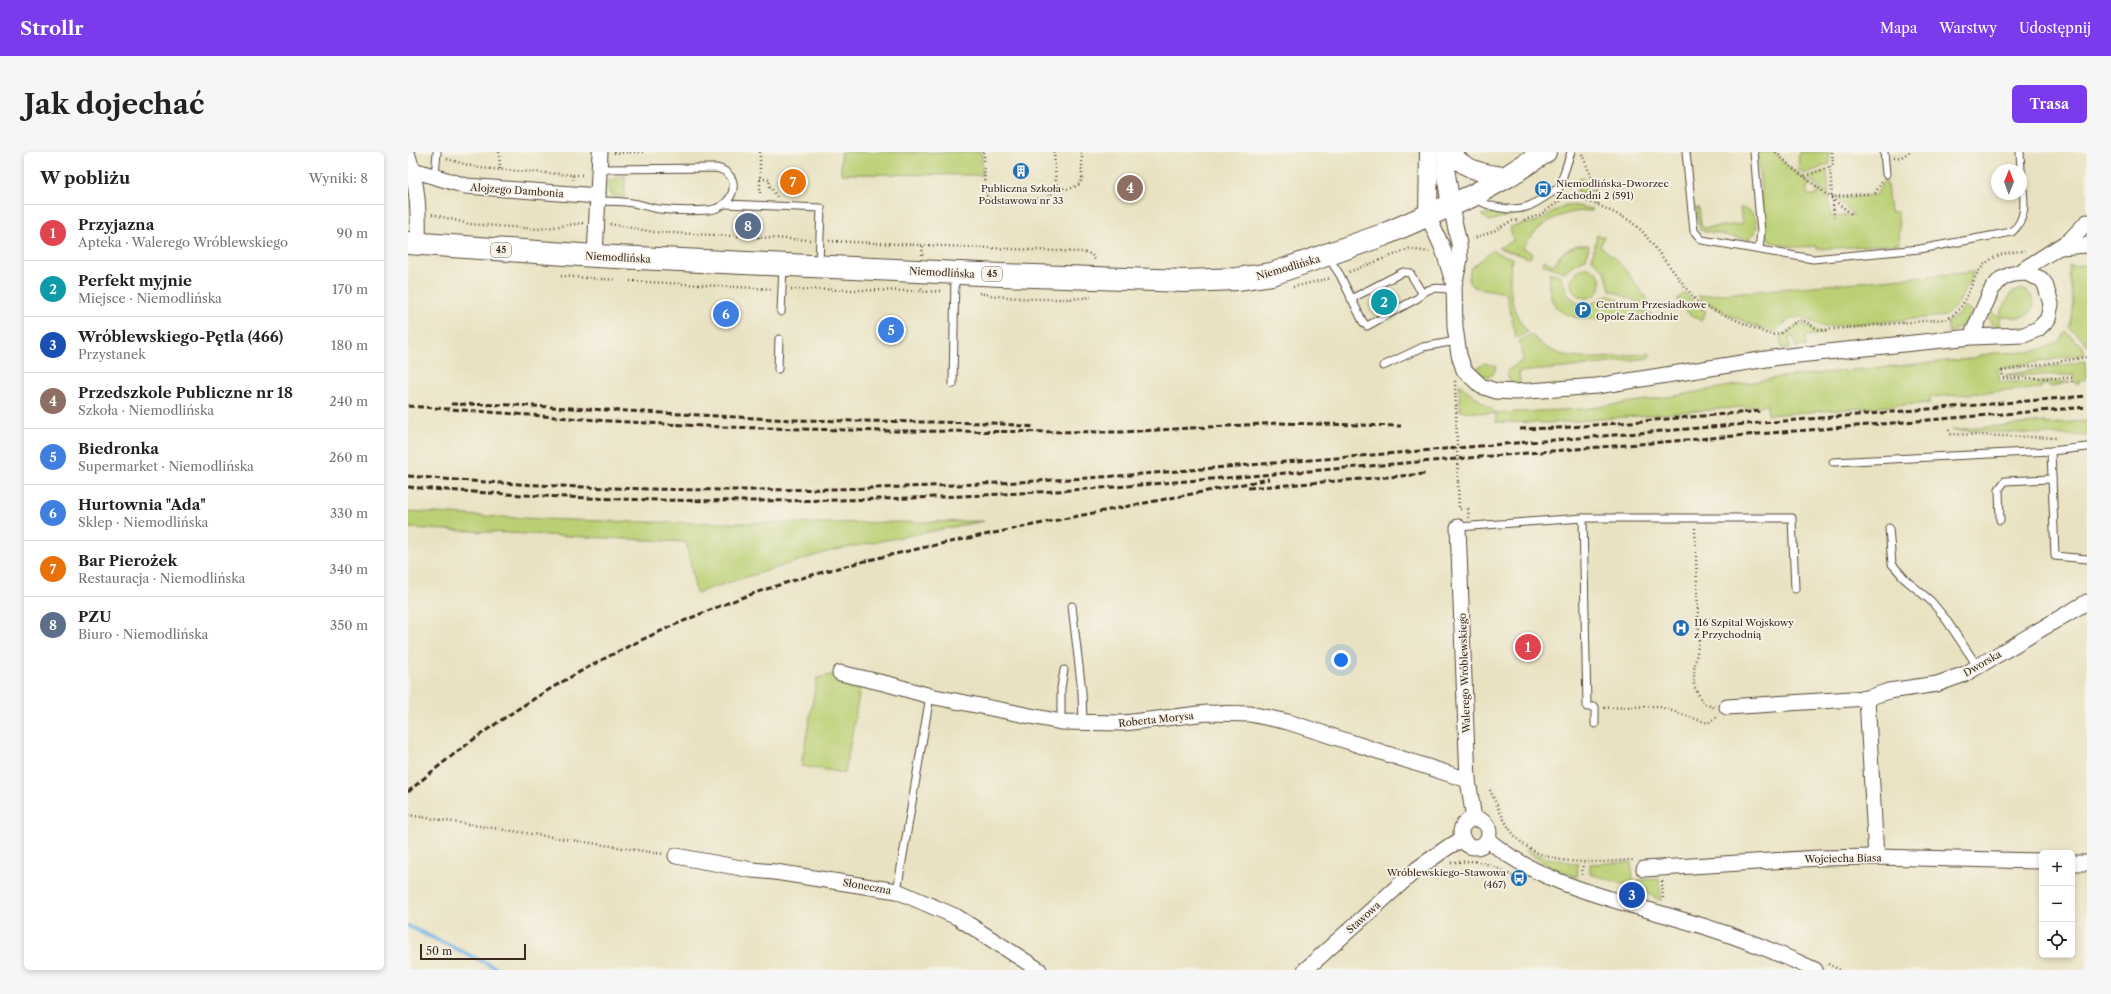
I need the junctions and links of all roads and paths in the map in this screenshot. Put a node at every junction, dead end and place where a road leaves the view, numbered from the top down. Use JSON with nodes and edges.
{"nodes":[{"id":1,"x":499,"y":152,"type":"edge"},
{"id":2,"x":645,"y":152,"type":"edge"},
{"id":3,"x":760,"y":152,"type":"edge"},
{"id":4,"x":984,"y":152,"type":"edge"},
{"id":5,"x":1054,"y":152,"type":"edge"},
{"id":6,"x":1082,"y":152,"type":"edge"},
{"id":7,"x":1429,"y":152,"type":"edge"},
{"id":8,"x":1447,"y":152,"type":"edge"},
{"id":9,"x":1451,"y":152,"type":"edge"},
{"id":10,"x":1545,"y":152,"type":"edge"},
{"id":11,"x":1571,"y":152,"type":"edge"},
{"id":12,"x":1686,"y":152,"type":"edge"},
{"id":13,"x":1754,"y":152,"type":"edge"},
{"id":14,"x":1776,"y":152,"type":"edge"},
{"id":15,"x":1832,"y":152,"type":"edge"},
{"id":16,"x":1910,"y":152,"type":"edge"},
{"id":17,"x":2020,"y":152,"type":"edge"},
{"id":18,"x":436,"y":153,"type":"edge"},
{"id":19,"x":600,"y":153,"type":"edge"},
{"id":20,"x":1582,"y":154,"type":"dead end"},
{"id":21,"x":1885,"y":155,"type":"edge"},
{"id":22,"x":410,"y":163,"type":"edge"},
{"id":23,"x":2021,"y":164,"type":"edge"},
{"id":24,"x":1830,"y":167,"type":"junction"},
{"id":25,"x":500,"y":169,"type":"junction"},
{"id":26,"x":600,"y":169,"type":"junction"},
{"id":27,"x":1886,"y":174,"type":"joint"},
{"id":28,"x":1508,"y":176,"type":"junction"},
{"id":29,"x":1804,"y":176,"type":"junction"},
{"id":30,"x":435,"y":177,"type":"junction"},
{"id":31,"x":760,"y":179,"type":"junction"},
{"id":32,"x":1060,"y":187,"type":"junction"},
{"id":33,"x":773,"y":191,"type":"dead end"},
{"id":34,"x":573,"y":194,"type":"junction"},
{"id":35,"x":1568,"y":195,"type":"dead end"},
{"id":36,"x":1472,"y":196,"type":"junction"},
{"id":37,"x":598,"y":198,"type":"junction"},
{"id":38,"x":1832,"y":198,"type":"junction"},
{"id":39,"x":2023,"y":200,"type":"edge"},
{"id":40,"x":725,"y":204,"type":"junction"},
{"id":41,"x":1598,"y":205,"type":"junction"},
{"id":42,"x":757,"y":206,"type":"junction"},
{"id":43,"x":1451,"y":206,"type":"junction"},
{"id":44,"x":430,"y":214,"type":"dead end"},
{"id":45,"x":1853,"y":215,"type":"dead end"},
{"id":46,"x":1428,"y":216,"type":"junction"},
{"id":47,"x":1834,"y":217,"type":"dead end"},
{"id":48,"x":587,"y":222,"type":"dead end"},
{"id":49,"x":2087,"y":222,"type":"edge"},
{"id":50,"x":607,"y":224,"type":"dead end"},
{"id":51,"x":759,"y":238,"type":"junction"},
{"id":52,"x":820,"y":241,"type":"junction"},
{"id":53,"x":413,"y":244,"type":"edge"},
{"id":54,"x":923,"y":245,"type":"junction"},
{"id":55,"x":2087,"y":245,"type":"edge"},
{"id":56,"x":2059,"y":247,"type":"junction"},
{"id":57,"x":1759,"y":249,"type":"junction"},
{"id":58,"x":2030,"y":251,"type":"dead end"},
{"id":59,"x":595,"y":256,"type":"junction"},
{"id":60,"x":922,"y":256,"type":"dead end"},
{"id":61,"x":1327,"y":256,"type":"junction"},
{"id":62,"x":1098,"y":262,"type":"dead end"},
{"id":63,"x":783,"y":265,"type":"junction"},
{"id":64,"x":819,"y":266,"type":"junction"},
{"id":65,"x":955,"y":272,"type":"junction"},
{"id":66,"x":2018,"y":273,"type":"junction"},
{"id":67,"x":561,"y":276,"type":"dead end"},
{"id":68,"x":616,"y":280,"type":"dead end"},
{"id":69,"x":630,"y":281,"type":"dead end"},
{"id":70,"x":1454,"y":288,"type":"junction"},
{"id":71,"x":782,"y":289,"type":"junction"},
{"id":72,"x":922,"y":291,"type":"dead end"},
{"id":73,"x":1422,"y":293,"type":"junction"},
{"id":74,"x":1351,"y":299,"type":"junction"},
{"id":75,"x":781,"y":312,"type":"dead end"},
{"id":76,"x":1971,"y":337,"type":"junction"},
{"id":77,"x":779,"y":339,"type":"dead end"},
{"id":78,"x":1456,"y":341,"type":"junction"},
{"id":79,"x":2087,"y":357,"type":"edge"},
{"id":80,"x":1383,"y":366,"type":"dead end"},
{"id":81,"x":778,"y":369,"type":"dead end"},
{"id":82,"x":1455,"y":378,"type":"dead end"},
{"id":83,"x":2072,"y":382,"type":"dead end"},
{"id":84,"x":953,"y":384,"type":"dead end"},
{"id":85,"x":1950,"y":430,"type":"dead end"},
{"id":86,"x":2062,"y":438,"type":"dead end"},
{"id":87,"x":2087,"y":447,"type":"edge"},
{"id":88,"x":2051,"y":451,"type":"junction"},
{"id":89,"x":1833,"y":462,"type":"dead end"},
{"id":90,"x":2052,"y":479,"type":"junction"},
{"id":91,"x":1583,"y":518,"type":"junction"},
{"id":92,"x":1694,"y":518,"type":"junction"},
{"id":93,"x":2000,"y":520,"type":"dead end"},
{"id":94,"x":1463,"y":522,"type":"junction"},
{"id":95,"x":1889,"y":528,"type":"dead end"},
{"id":96,"x":2087,"y":559,"type":"edge"},
{"id":97,"x":1795,"y":589,"type":"dead end"},
{"id":98,"x":2087,"y":602,"type":"edge"},
{"id":99,"x":1072,"y":606,"type":"dead end"},
{"id":100,"x":1978,"y":667,"type":"junction"},
{"id":101,"x":1064,"y":670,"type":"dead end"},
{"id":102,"x":840,"y":674,"type":"dead end"},
{"id":103,"x":930,"y":696,"type":"junction"},
{"id":104,"x":1867,"y":698,"type":"junction"},
{"id":105,"x":1587,"y":702,"type":"junction"},
{"id":106,"x":1721,"y":709,"type":"junction"},
{"id":107,"x":1061,"y":722,"type":"junction"},
{"id":108,"x":1083,"y":724,"type":"junction"},
{"id":109,"x":1595,"y":724,"type":"dead end"},
{"id":110,"x":1468,"y":780,"type":"junction"},
{"id":111,"x":1490,"y":790,"type":"dead end"},
{"id":112,"x":408,"y":815,"type":"edge"},
{"id":113,"x":1474,"y":819,"type":"junction"},
{"id":114,"x":1463,"y":839,"type":"junction"},
{"id":115,"x":1488,"y":840,"type":"junction"},
{"id":116,"x":676,"y":856,"type":"joint"},
{"id":117,"x":1876,"y":856,"type":"junction"},
{"id":118,"x":2039,"y":861,"type":"edge"},
{"id":119,"x":2075,"y":863,"type":"edge"},
{"id":120,"x":2087,"y":863,"type":"edge"},
{"id":121,"x":1641,"y":864,"type":"joint"},
{"id":122,"x":897,"y":891,"type":"junction"},
{"id":123,"x":1039,"y":970,"type":"edge"},
{"id":124,"x":1305,"y":970,"type":"edge"},
{"id":125,"x":1815,"y":970,"type":"edge"}],
"edges":[{"from":1,"to":25,"type":"path"},
{"from":2,"to":19,"type":"path"},
{"from":3,"to":31,"type":"path"},
{"from":4,"to":32,"type":"path"},
{"from":5,"to":32,"type":"path"},
{"from":6,"to":32,"type":"path"},
{"from":7,"to":46,"type":"street"},
{"from":8,"to":43,"type":"street"},
{"from":9,"to":28,"type":"street"},
{"from":10,"to":28,"type":"main road","name":"Niemodlińska","number":"45"},
{"from":11,"to":36,"type":"lane"},
{"from":12,"to":57,"type":"lane"},
{"from":13,"to":57,"type":"lane"},
{"from":14,"to":29,"type":"path"},
{"from":15,"to":24,"type":"path"},
{"from":16,"to":21,"type":"path"},
{"from":17,"to":23,"type":"lane"},
{"from":18,"to":25,"type":"path"},
{"from":18,"to":30,"type":"lane"},
{"from":19,"to":26,"type":"street"},
{"from":20,"to":41,"type":"path"},
{"from":21,"to":27,"type":"lane"},
{"from":22,"to":30,"type":"street","name":"Alojzego Dambonia"},
{"from":22,"to":53,"type":"street","name":"Alojzego Dambonia"},
{"from":24,"to":29,"type":"path"},
{"from":24,"to":38,"type":"path"},
{"from":25,"to":34,"type":"path"},
{"from":26,"to":37,"type":"street"},
{"from":26,"to":40,"type":"lane"},
{"from":27,"to":38,"type":"path"},
{"from":28,"to":36,"type":"main road","name":"Niemodlińska","number":"45"},
{"from":29,"to":38,"type":"path"},
{"from":30,"to":34,"type":"street","name":"Alojzego Dambonia"},
{"from":31,"to":33,"type":"path"},
{"from":31,"to":42,"type":"path"},
{"from":34,"to":37,"type":"street","name":"Alojzego Dambonia"},
{"from":35,"to":41,"type":"path"},
{"from":36,"to":43,"type":"main road","name":"Niemodlińska","number":"45"},
{"from":37,"to":40,"type":"lane"},
{"from":37,"to":59,"type":"street"},
{"from":38,"to":45,"type":"path"},
{"from":38,"to":47,"type":"path"},
{"from":39,"to":57,"type":"lane"},
{"from":40,"to":42,"type":"lane"},
{"from":41,"to":58,"type":"path"},
{"from":42,"to":51,"type":"path"},
{"from":42,"to":52,"type":"lane"},
{"from":43,"to":46,"type":"main road","name":"Niemodlińska","number":"45"},
{"from":43,"to":70,"type":"street"},
{"from":44,"to":48,"type":"path"},
{"from":46,"to":61,"type":"main road","name":"Niemodlińska","number":"45"},
{"from":46,"to":70,"type":"street"},
{"from":49,"to":56,"type":"street"},
{"from":50,"to":51,"type":"path"},
{"from":51,"to":52,"type":"path"},
{"from":52,"to":54,"type":"path"},
{"from":52,"to":64,"type":"lane"},
{"from":53,"to":59,"type":"main road","name":"Niemodlińska","number":"45"},
{"from":54,"to":60,"type":"path"},
{"from":54,"to":62,"type":"path"},
{"from":55,"to":56,"type":"street"},
{"from":56,"to":66,"type":"street"},
{"from":59,"to":63,"type":"main road","name":"Niemodlińska","number":"45"},
{"from":61,"to":65,"type":"main road","name":"Niemodlińska","number":"45"},
{"from":61,"to":74,"type":"lane"},
{"from":63,"to":64,"type":"main road","name":"Niemodlińska","number":"45"},
{"from":63,"to":71,"type":"lane"},
{"from":64,"to":65,"type":"main road","name":"Niemodlińska","number":"45"},
{"from":65,"to":84,"type":"lane"},
{"from":66,"to":76,"type":"street"},
{"from":66,"to":76,"type":"street"},
{"from":67,"to":68,"type":"path"},
{"from":69,"to":71,"type":"path"},
{"from":70,"to":73,"type":"lane"},
{"from":70,"to":78,"type":"street"},
{"from":71,"to":72,"type":"path"},
{"from":71,"to":75,"type":"lane"},
{"from":73,"to":74,"type":"lane"},
{"from":73,"to":74,"type":"lane"},
{"from":76,"to":78,"type":"street"},
{"from":77,"to":81,"type":"lane"},
{"from":78,"to":80,"type":"lane"},
{"from":79,"to":83,"type":"path"},
{"from":82,"to":94,"type":"path","bridge":true},
{"from":85,"to":86,"type":"path"},
{"from":87,"to":88,"type":"lane"},
{"from":88,"to":89,"type":"lane"},
{"from":88,"to":90,"type":"lane"},
{"from":90,"to":93,"type":"lane"},
{"from":90,"to":96,"type":"lane"},
{"from":91,"to":92,"type":"lane"},
{"from":91,"to":94,"type":"lane"},
{"from":91,"to":105,"type":"lane"},
{"from":92,"to":97,"type":"lane"},
{"from":92,"to":106,"type":"path"},
{"from":94,"to":110,"type":"street","name":"Walerego Wróblewskiego"},
{"from":95,"to":100,"type":"lane"},
{"from":98,"to":100,"type":"street","name":"Dworska"},
{"from":99,"to":108,"type":"lane"},
{"from":100,"to":104,"type":"street","name":"Dworska"},
{"from":101,"to":107,"type":"lane"},
{"from":102,"to":103,"type":"street","name":"Roberta Morysa"},
{"from":103,"to":107,"type":"street","name":"Roberta Morysa"},
{"from":103,"to":122,"type":"lane"},
{"from":104,"to":106,"type":"street","name":"Dworska"},
{"from":104,"to":117,"type":"street"},
{"from":105,"to":106,"type":"path"},
{"from":105,"to":109,"type":"lane"},
{"from":107,"to":108,"type":"street","name":"Roberta Morysa"},
{"from":108,"to":110,"type":"street","name":"Roberta Morysa"},
{"from":110,"to":113,"type":"street","name":"Walerego Wróblewskiego"},
{"from":111,"to":121,"type":"path"},
{"from":112,"to":116,"type":"path"},
{"from":113,"to":114,"type":"street"},
{"from":113,"to":115,"type":"street"},
{"from":114,"to":115,"type":"street"},
{"from":114,"to":124,"type":"street","name":"Stawowa"},
{"from":115,"to":125,"type":"street"},
{"from":116,"to":122,"type":"street","name":"Słoneczna"},
{"from":117,"to":118,"type":"street","name":"Wojciecha Biasa"},
{"from":117,"to":121,"type":"street","name":"Wojciecha Biasa"},
{"from":119,"to":120,"type":"street"},
{"from":122,"to":123,"type":"street","name":"Słoneczna"}]}
